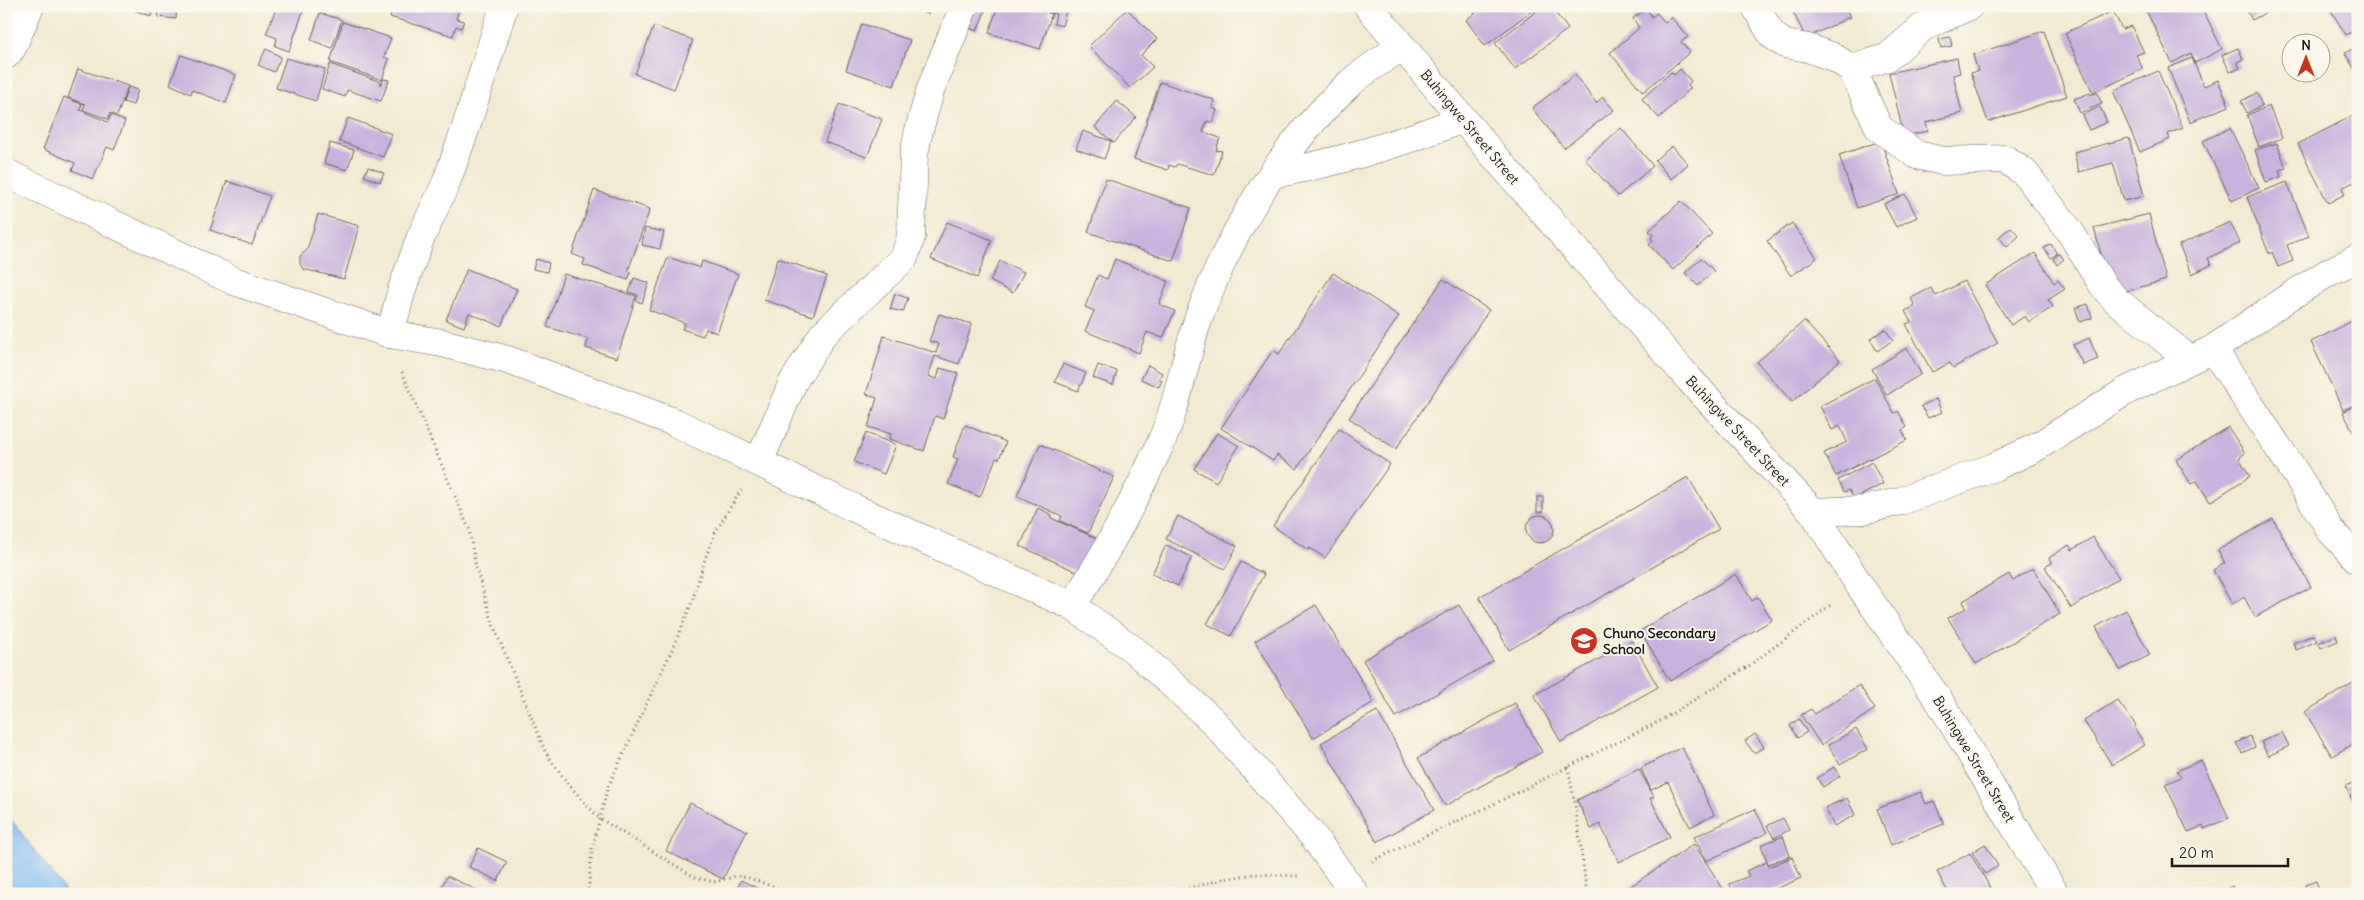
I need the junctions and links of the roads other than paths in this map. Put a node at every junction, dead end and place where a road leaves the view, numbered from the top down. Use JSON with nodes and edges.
{"nodes":[{"id":1,"x":30,"y":6,"type":"edge"},
{"id":2,"x":504,"y":6,"type":"edge"},
{"id":3,"x":964,"y":6,"type":"edge"},
{"id":4,"x":1368,"y":6,"type":"edge"},
{"id":5,"x":1755,"y":6,"type":"edge"},
{"id":6,"x":1969,"y":6,"type":"edge"},
{"id":7,"x":1401,"y":47,"type":"junction"},
{"id":8,"x":6,"y":55,"type":"edge"},
{"id":9,"x":1852,"y":70,"type":"junction"},
{"id":10,"x":1463,"y":119,"type":"junction"},
{"id":11,"x":6,"y":173,"type":"edge"},
{"id":12,"x":1272,"y":174,"type":"junction"},
{"id":13,"x":2358,"y":258,"type":"edge"},
{"id":14,"x":390,"y":334,"type":"junction"},
{"id":15,"x":2201,"y":354,"type":"junction"},
{"id":16,"x":759,"y":462,"type":"junction"},
{"id":17,"x":1813,"y":512,"type":"junction"},
{"id":18,"x":2358,"y":560,"type":"edge"},
{"id":19,"x":1072,"y":606,"type":"junction"},
{"id":20,"x":1348,"y":884,"type":"edge"},
{"id":21,"x":2056,"y":894,"type":"edge"}],
"edges":[{"from":1,"to":8,"type":"street"},
{"from":2,"to":14,"type":"street"},
{"from":3,"to":16,"type":"street"},
{"from":4,"to":7,"type":"street","name":"Buhingwe Street Street"},
{"from":5,"to":9,"type":"street"},
{"from":6,"to":9,"type":"street"},
{"from":7,"to":10,"type":"street","name":"Buhingwe Street Street"},
{"from":7,"to":12,"type":"street"},
{"from":9,"to":15,"type":"street"},
{"from":10,"to":12,"type":"street"},
{"from":10,"to":17,"type":"street","name":"Buhingwe Street Street"},
{"from":11,"to":14,"type":"street"},
{"from":12,"to":19,"type":"street"},
{"from":13,"to":15,"type":"street"},
{"from":14,"to":16,"type":"street"},
{"from":15,"to":17,"type":"street"},
{"from":15,"to":18,"type":"street"},
{"from":16,"to":19,"type":"street"},
{"from":17,"to":21,"type":"street","name":"Buhingwe Street Street"},
{"from":19,"to":20,"type":"street"}]}
